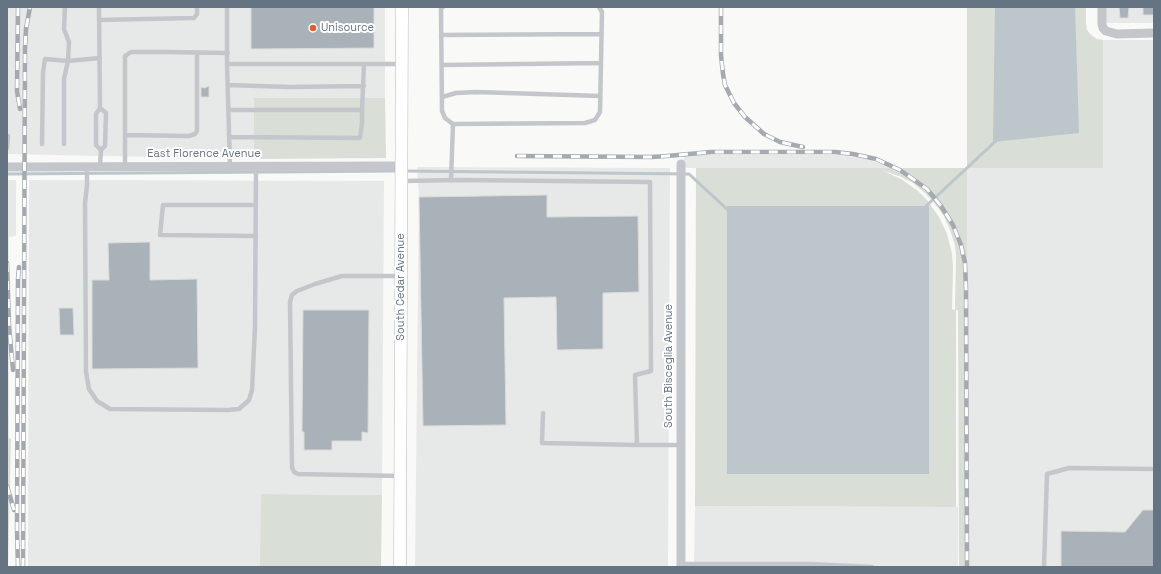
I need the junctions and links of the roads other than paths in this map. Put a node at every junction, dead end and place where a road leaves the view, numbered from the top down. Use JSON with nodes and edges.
{"nodes":[{"id":1,"x":65,"y":7,"type":"edge"},
{"id":2,"x":99,"y":7,"type":"edge"},
{"id":3,"x":197,"y":7,"type":"edge"},
{"id":4,"x":227,"y":7,"type":"edge"},
{"id":5,"x":402,"y":7,"type":"edge"},
{"id":6,"x":443,"y":7,"type":"edge"},
{"id":7,"x":599,"y":7,"type":"edge"},
{"id":8,"x":1102,"y":7,"type":"edge"},
{"id":9,"x":99,"y":20,"type":"junction"},
{"id":10,"x":1154,"y":33,"type":"edge"},
{"id":11,"x":601,"y":34,"type":"junction"},
{"id":12,"x":441,"y":35,"type":"junction"},
{"id":13,"x":197,"y":53,"type":"junction"},
{"id":14,"x":228,"y":54,"type":"junction"},
{"id":15,"x":100,"y":58,"type":"junction"},
{"id":16,"x":68,"y":60,"type":"junction"},
{"id":17,"x":601,"y":63,"type":"junction"},
{"id":18,"x":227,"y":64,"type":"junction"},
{"id":19,"x":364,"y":64,"type":"junction"},
{"id":20,"x":402,"y":64,"type":"junction"},
{"id":21,"x":442,"y":65,"type":"junction"},
{"id":22,"x":228,"y":85,"type":"junction"},
{"id":23,"x":364,"y":86,"type":"junction"},
{"id":24,"x":600,"y":96,"type":"junction"},
{"id":25,"x":442,"y":97,"type":"junction"},
{"id":26,"x":100,"y":108,"type":"junction"},
{"id":27,"x":229,"y":110,"type":"junction"},
{"id":28,"x":362,"y":110,"type":"junction"},
{"id":29,"x":453,"y":124,"type":"junction"},
{"id":30,"x":125,"y":135,"type":"junction"},
{"id":31,"x":7,"y":136,"type":"edge"},
{"id":32,"x":230,"y":137,"type":"junction"},
{"id":33,"x":42,"y":144,"type":"dead end"},
{"id":34,"x":64,"y":144,"type":"dead end"},
{"id":35,"x":7,"y":148,"type":"edge"},
{"id":36,"x":101,"y":150,"type":"junction"},
{"id":37,"x":681,"y":164,"type":"dead end"},
{"id":38,"x":87,"y":166,"type":"junction"},
{"id":39,"x":100,"y":166,"type":"junction"},
{"id":40,"x":125,"y":166,"type":"junction"},
{"id":41,"x":230,"y":166,"type":"junction"},
{"id":42,"x":256,"y":166,"type":"junction"},
{"id":43,"x":401,"y":166,"type":"junction"},
{"id":44,"x":7,"y":167,"type":"edge"},
{"id":45,"x":452,"y":180,"type":"junction"},
{"id":46,"x":401,"y":181,"type":"junction"},
{"id":47,"x":256,"y":205,"type":"junction"},
{"id":48,"x":256,"y":236,"type":"junction"},
{"id":49,"x":401,"y":276,"type":"junction"},
{"id":50,"x":544,"y":413,"type":"dead end"},
{"id":51,"x":637,"y":445,"type":"junction"},
{"id":52,"x":681,"y":445,"type":"junction"},
{"id":53,"x":1154,"y":469,"type":"edge"},
{"id":54,"x":400,"y":476,"type":"junction"},
{"id":55,"x":681,"y":566,"type":"edge"},
{"id":56,"x":739,"y":566,"type":"edge"},
{"id":57,"x":808,"y":566,"type":"edge"},
{"id":58,"x":400,"y":567,"type":"edge"},
{"id":59,"x":872,"y":567,"type":"edge"},
{"id":60,"x":1044,"y":567,"type":"edge"}],
"edges":[{"from":1,"to":16,"type":"lane"},
{"from":2,"to":9,"type":"lane"},
{"from":3,"to":9,"type":"lane"},
{"from":4,"to":14,"type":"lane"},
{"from":5,"to":20,"type":"main road","name":"South Cedar Avenue"},
{"from":6,"to":12,"type":"lane"},
{"from":7,"to":11,"type":"lane"},
{"from":8,"to":10,"type":"street"},
{"from":9,"to":15,"type":"lane"},
{"from":11,"to":12,"type":"lane"},
{"from":11,"to":17,"type":"lane"},
{"from":12,"to":21,"type":"lane"},
{"from":13,"to":14,"type":"lane"},
{"from":13,"to":30,"type":"lane"},
{"from":13,"to":30,"type":"lane"},
{"from":14,"to":18,"type":"lane"},
{"from":15,"to":16,"type":"lane"},
{"from":15,"to":26,"type":"lane"},
{"from":16,"to":33,"type":"lane"},
{"from":16,"to":34,"type":"lane"},
{"from":17,"to":21,"type":"lane"},
{"from":17,"to":24,"type":"lane"},
{"from":18,"to":19,"type":"lane"},
{"from":18,"to":22,"type":"lane"},
{"from":19,"to":20,"type":"lane"},
{"from":19,"to":23,"type":"lane"},
{"from":20,"to":43,"type":"main road","name":"South Cedar Avenue"},
{"from":21,"to":25,"type":"lane"},
{"from":22,"to":23,"type":"lane"},
{"from":22,"to":27,"type":"lane"},
{"from":23,"to":28,"type":"lane"},
{"from":24,"to":25,"type":"lane"},
{"from":24,"to":29,"type":"lane"},
{"from":25,"to":29,"type":"lane"},
{"from":26,"to":36,"type":"lane"},
{"from":26,"to":36,"type":"lane"},
{"from":27,"to":28,"type":"lane"},
{"from":27,"to":32,"type":"lane"},
{"from":28,"to":32,"type":"lane"},
{"from":29,"to":45,"type":"lane"},
{"from":30,"to":40,"type":"lane"},
{"from":31,"to":35,"type":"lane"},
{"from":32,"to":41,"type":"lane"},
{"from":36,"to":39,"type":"lane"},
{"from":37,"to":52,"type":"street","name":"South Bisceglia Avenue"},
{"from":38,"to":39,"type":"street","name":"East Florence Avenue"},
{"from":38,"to":44,"type":"street","name":"East Florence Avenue"},
{"from":38,"to":48,"type":"lane"},
{"from":39,"to":40,"type":"street","name":"East Florence Avenue"},
{"from":40,"to":41,"type":"street","name":"East Florence Avenue"},
{"from":41,"to":42,"type":"street","name":"East Florence Avenue"},
{"from":42,"to":43,"type":"street","name":"East Florence Avenue"},
{"from":42,"to":47,"type":"lane"},
{"from":43,"to":46,"type":"main road","name":"South Cedar Avenue"},
{"from":45,"to":46,"type":"lane"},
{"from":45,"to":51,"type":"lane"},
{"from":46,"to":49,"type":"main road","name":"South Cedar Avenue"},
{"from":47,"to":48,"type":"lane"},
{"from":47,"to":48,"type":"lane"},
{"from":49,"to":54,"type":"main road","name":"South Cedar Avenue"},
{"from":49,"to":54,"type":"lane"},
{"from":50,"to":51,"type":"lane"},
{"from":51,"to":52,"type":"lane"},
{"from":52,"to":55,"type":"street","name":"South Bisceglia Avenue"},
{"from":53,"to":60,"type":"lane"},
{"from":54,"to":58,"type":"main road","name":"South Cedar Avenue"},
{"from":55,"to":56,"type":"lane"},
{"from":56,"to":57,"type":"lane"},
{"from":57,"to":59,"type":"lane"}]}
